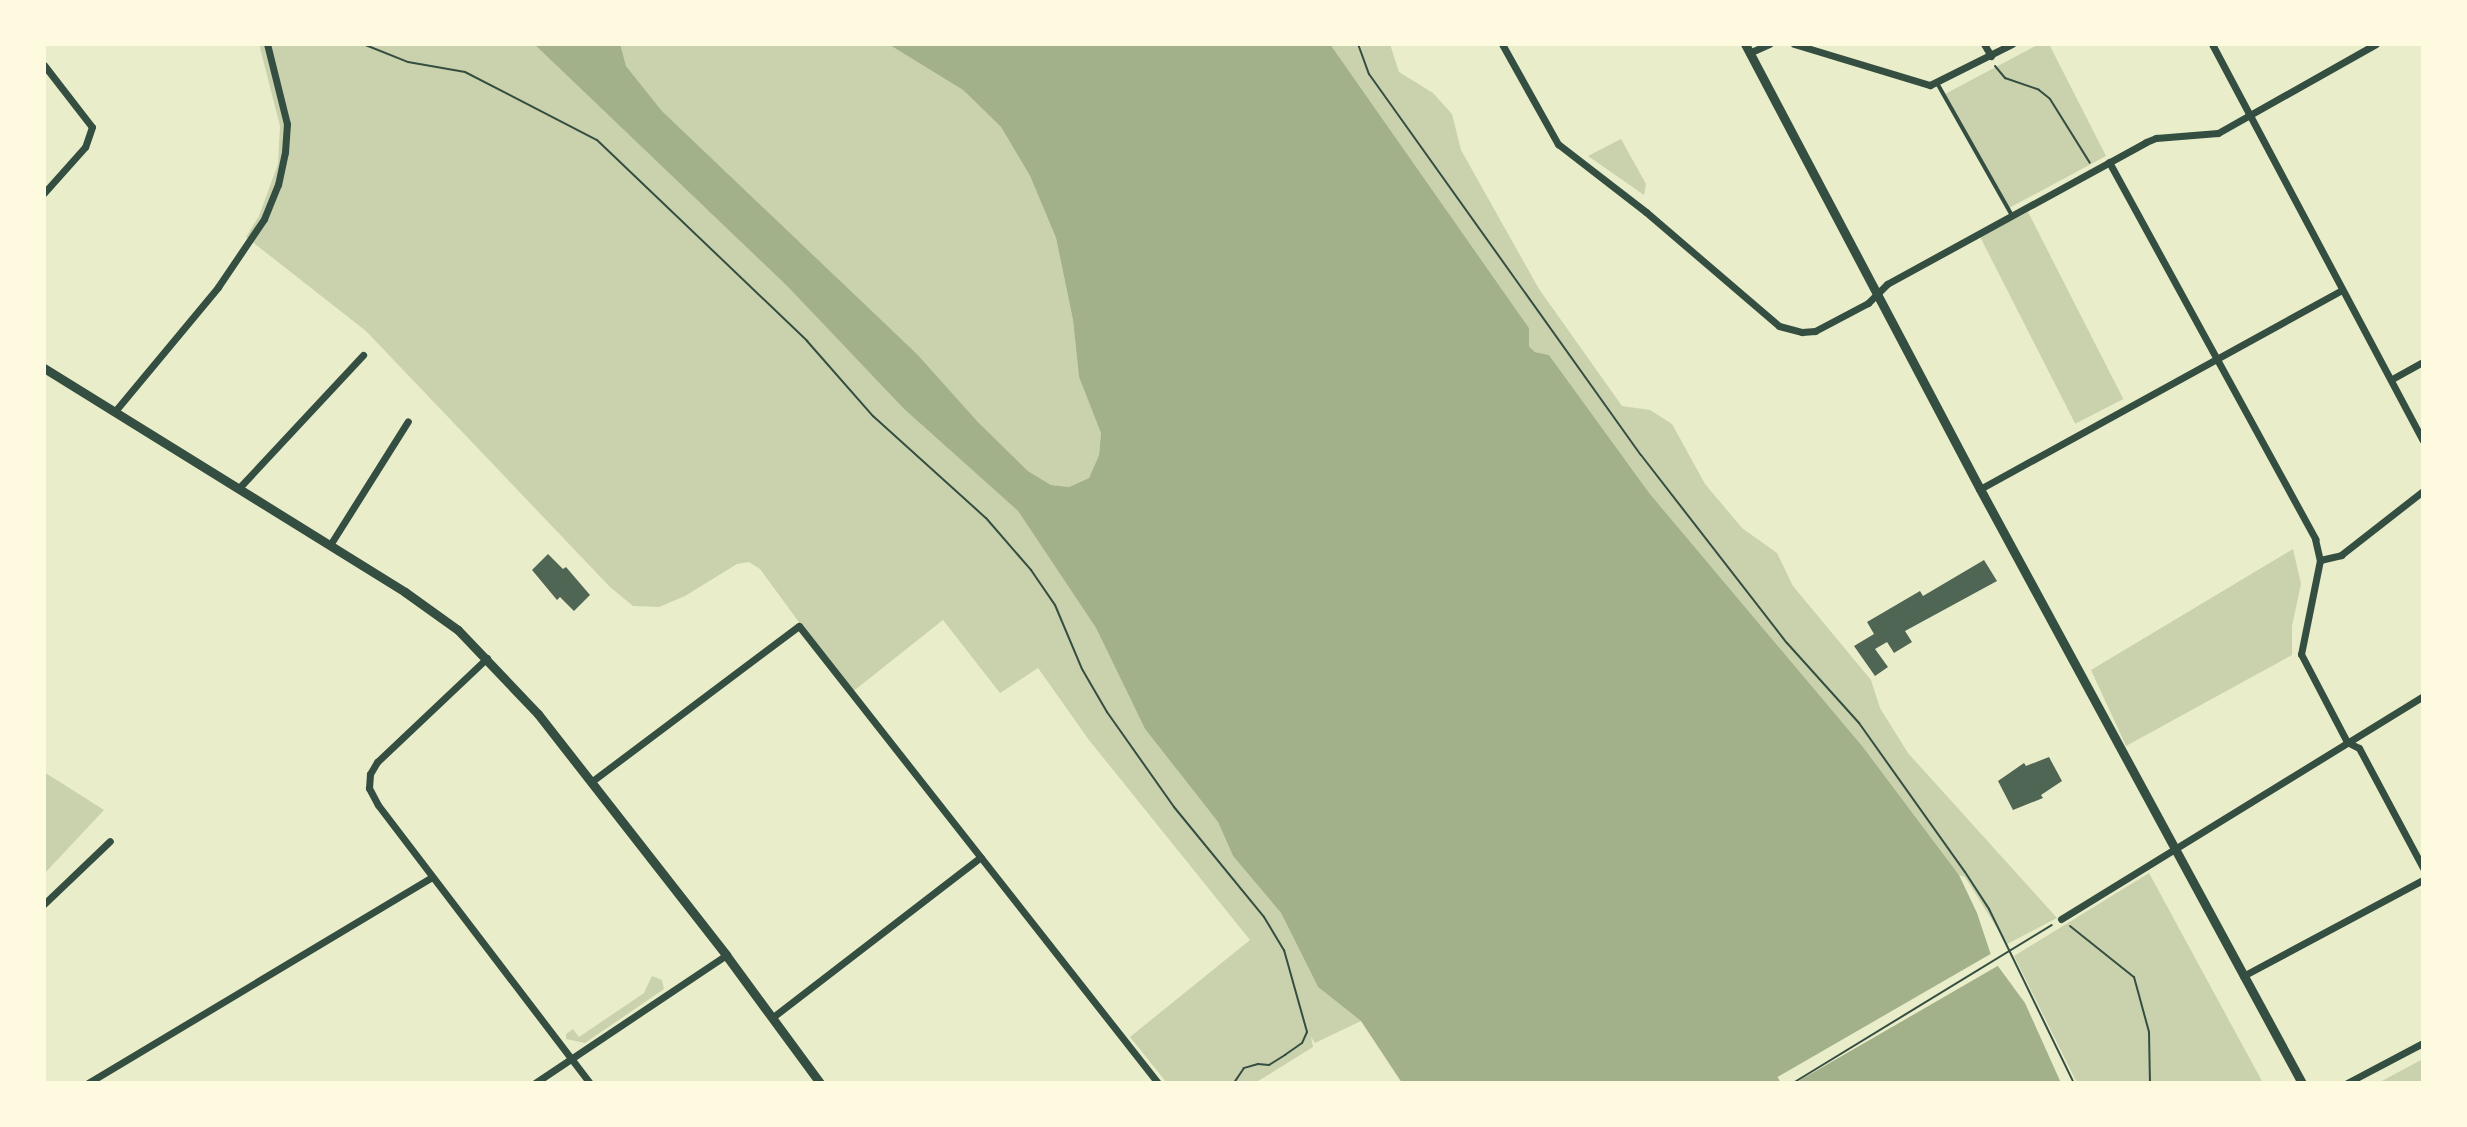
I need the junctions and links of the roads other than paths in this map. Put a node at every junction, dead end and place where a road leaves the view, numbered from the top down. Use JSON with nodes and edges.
{"nodes":[{"id":1,"x":267,"y":44,"type":"edge"},
{"id":2,"x":1502,"y":44,"type":"edge"},
{"id":3,"x":1769,"y":44,"type":"edge"},
{"id":4,"x":1794,"y":44,"type":"edge"},
{"id":5,"x":1984,"y":44,"type":"edge"},
{"id":6,"x":2012,"y":44,"type":"edge"},
{"id":7,"x":2212,"y":44,"type":"edge"},
{"id":8,"x":2376,"y":44,"type":"edge"},
{"id":9,"x":1747,"y":48,"type":"edge"},
{"id":10,"x":1991,"y":56,"type":"junction"},
{"id":11,"x":44,"y":65,"type":"edge"},
{"id":12,"x":1937,"y":83,"type":"junction"},
{"id":13,"x":2249,"y":113,"type":"junction"},
{"id":14,"x":2109,"y":162,"type":"junction"},
{"id":15,"x":44,"y":193,"type":"edge"},
{"id":16,"x":2012,"y":217,"type":"junction"},
{"id":17,"x":2342,"y":290,"type":"junction"},
{"id":18,"x":1876,"y":293,"type":"junction"},
{"id":19,"x":363,"y":355,"type":"dead end"},
{"id":20,"x":2216,"y":357,"type":"junction"},
{"id":21,"x":2423,"y":362,"type":"edge"},
{"id":22,"x":44,"y":368,"type":"edge"},
{"id":23,"x":2392,"y":379,"type":"junction"},
{"id":24,"x":116,"y":410,"type":"junction"},
{"id":25,"x":408,"y":421,"type":"dead end"},
{"id":26,"x":2423,"y":440,"type":"edge"},
{"id":27,"x":239,"y":488,"type":"junction"},
{"id":28,"x":1980,"y":489,"type":"junction"},
{"id":29,"x":2423,"y":491,"type":"edge"},
{"id":30,"x":330,"y":545,"type":"junction"},
{"id":31,"x":2320,"y":560,"type":"junction"},
{"id":32,"x":487,"y":658,"type":"junction"},
{"id":33,"x":2423,"y":696,"type":"edge"},
{"id":34,"x":2347,"y":742,"type":"junction"},
{"id":35,"x":591,"y":782,"type":"junction"},
{"id":36,"x":110,"y":841,"type":"dead end"},
{"id":37,"x":2177,"y":849,"type":"junction"},
{"id":38,"x":981,"y":857,"type":"junction"},
{"id":39,"x":2423,"y":868,"type":"edge"},
{"id":40,"x":432,"y":877,"type":"junction"},
{"id":41,"x":2423,"y":880,"type":"edge"},
{"id":42,"x":44,"y":904,"type":"edge"},
{"id":43,"x":2061,"y":919,"type":"road end"},
{"id":44,"x":726,"y":955,"type":"junction"},
{"id":45,"x":2243,"y":976,"type":"junction"},
{"id":46,"x":773,"y":1017,"type":"junction"},
{"id":47,"x":2423,"y":1043,"type":"edge"},
{"id":48,"x":573,"y":1057,"type":"junction"},
{"id":49,"x":88,"y":1083,"type":"edge"},
{"id":50,"x":535,"y":1083,"type":"edge"},
{"id":51,"x":590,"y":1083,"type":"edge"},
{"id":52,"x":820,"y":1083,"type":"edge"},
{"id":53,"x":1158,"y":1083,"type":"edge"},
{"id":54,"x":2302,"y":1083,"type":"edge"},
{"id":55,"x":2347,"y":1083,"type":"edge"}],
"edges":[{"from":1,"to":24,"type":"street"},
{"from":2,"to":18,"type":"street"},
{"from":3,"to":9,"type":"street"},
{"from":4,"to":12,"type":"street"},
{"from":5,"to":10,"type":"street"},
{"from":6,"to":10,"type":"street"},
{"from":7,"to":13,"type":"street"},
{"from":8,"to":13,"type":"street"},
{"from":9,"to":18,"type":"street"},
{"from":10,"to":12,"type":"street"},
{"from":11,"to":15,"type":"street"},
{"from":12,"to":16,"type":"lane"},
{"from":13,"to":14,"type":"street"},
{"from":13,"to":17,"type":"street"},
{"from":14,"to":16,"type":"street"},
{"from":14,"to":20,"type":"street"},
{"from":16,"to":18,"type":"street"},
{"from":17,"to":20,"type":"street"},
{"from":17,"to":23,"type":"street"},
{"from":18,"to":28,"type":"street"},
{"from":19,"to":27,"type":"street"},
{"from":20,"to":28,"type":"street"},
{"from":20,"to":31,"type":"street"},
{"from":21,"to":23,"type":"street"},
{"from":22,"to":24,"type":"street"},
{"from":23,"to":26,"type":"street"},
{"from":24,"to":27,"type":"street"},
{"from":25,"to":30,"type":"street"},
{"from":27,"to":30,"type":"street"},
{"from":28,"to":37,"type":"street"},
{"from":29,"to":31,"type":"street"},
{"from":30,"to":32,"type":"street"},
{"from":31,"to":34,"type":"street"},
{"from":32,"to":35,"type":"street"},
{"from":32,"to":40,"type":"street"},
{"from":33,"to":34,"type":"street"},
{"from":34,"to":37,"type":"street"},
{"from":34,"to":39,"type":"street"},
{"from":35,"to":38,"type":"street"},
{"from":35,"to":44,"type":"street"},
{"from":36,"to":42,"type":"street"},
{"from":37,"to":43,"type":"street"},
{"from":37,"to":45,"type":"street"},
{"from":38,"to":46,"type":"street"},
{"from":38,"to":53,"type":"street"},
{"from":40,"to":48,"type":"street"},
{"from":40,"to":49,"type":"street"},
{"from":41,"to":45,"type":"street"},
{"from":44,"to":46,"type":"street"},
{"from":44,"to":48,"type":"street"},
{"from":45,"to":54,"type":"street"},
{"from":46,"to":52,"type":"street"},
{"from":47,"to":55,"type":"street"},
{"from":48,"to":50,"type":"street"},
{"from":48,"to":51,"type":"street"}]}
